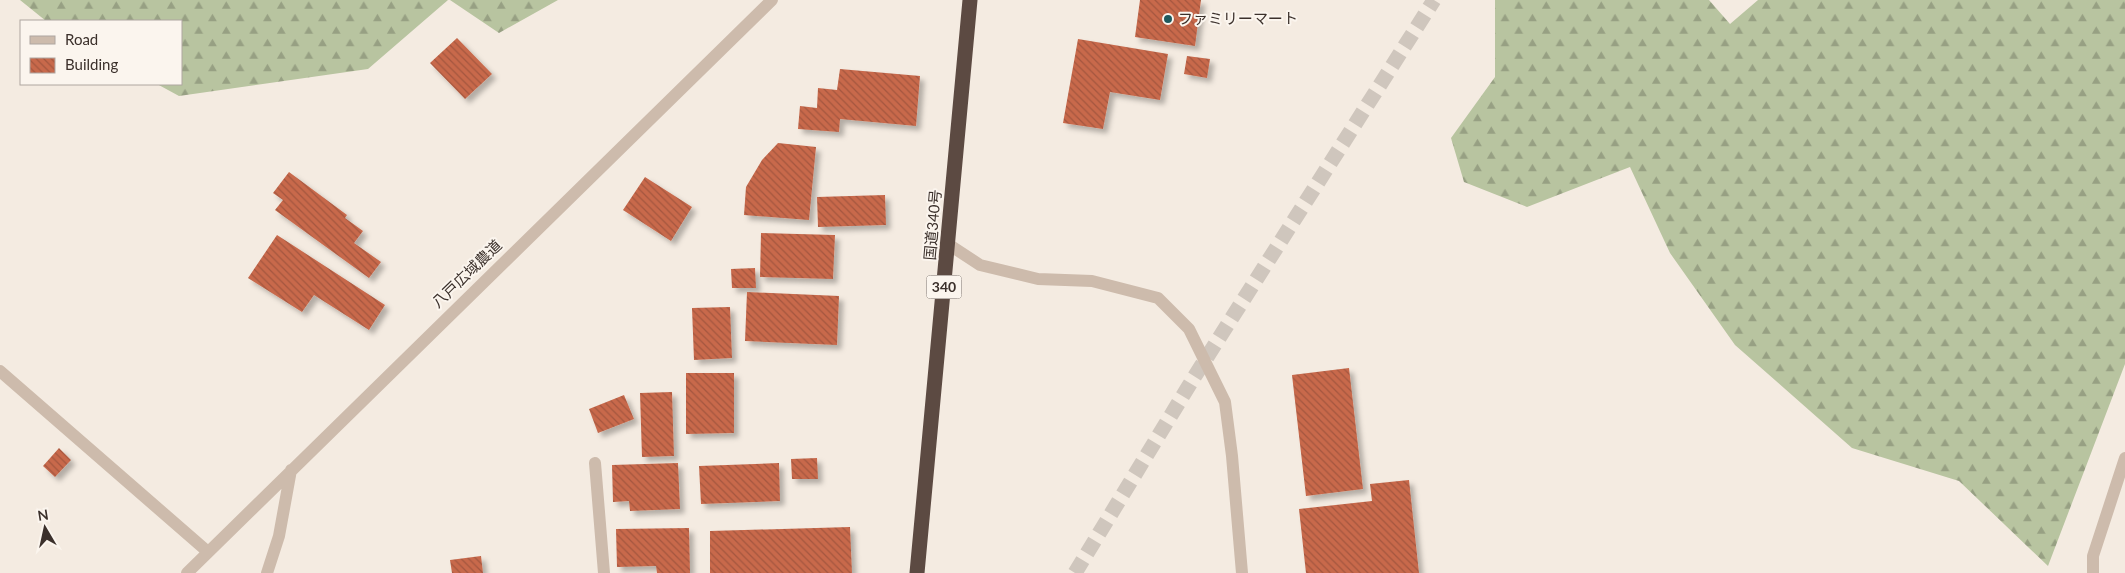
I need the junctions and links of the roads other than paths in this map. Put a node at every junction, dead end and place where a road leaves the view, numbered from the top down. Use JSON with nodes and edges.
{"nodes":[{"id":1,"x":772,"y":0,"type":"edge"},
{"id":2,"x":970,"y":0,"type":"edge"},
{"id":3,"x":948,"y":244,"type":"junction"},
{"id":4,"x":0,"y":371,"type":"edge"},
{"id":5,"x":2125,"y":458,"type":"edge"},
{"id":6,"x":595,"y":463,"type":"dead end"},
{"id":7,"x":291,"y":470,"type":"junction"},
{"id":8,"x":208,"y":552,"type":"junction"},
{"id":9,"x":187,"y":573,"type":"edge"},
{"id":10,"x":268,"y":573,"type":"edge"},
{"id":11,"x":604,"y":573,"type":"edge"},
{"id":12,"x":917,"y":573,"type":"edge"},
{"id":13,"x":1242,"y":573,"type":"edge"},
{"id":14,"x":2094,"y":573,"type":"edge"}],
"edges":[{"from":1,"to":7,"type":"street","name":"八戸広域農道"},
{"from":2,"to":3,"type":"highway","name":"国道340号","number":"340"},
{"from":3,"to":12,"type":"highway","name":"国道340号","number":"340"},
{"from":3,"to":13,"type":"street"},
{"from":4,"to":8,"type":"street"},
{"from":5,"to":14,"type":"street"},
{"from":6,"to":11,"type":"street"},
{"from":7,"to":8,"type":"street","name":"八戸広域農道"},
{"from":7,"to":10,"type":"street"},
{"from":8,"to":9,"type":"street","name":"八戸広域農道"}]}
